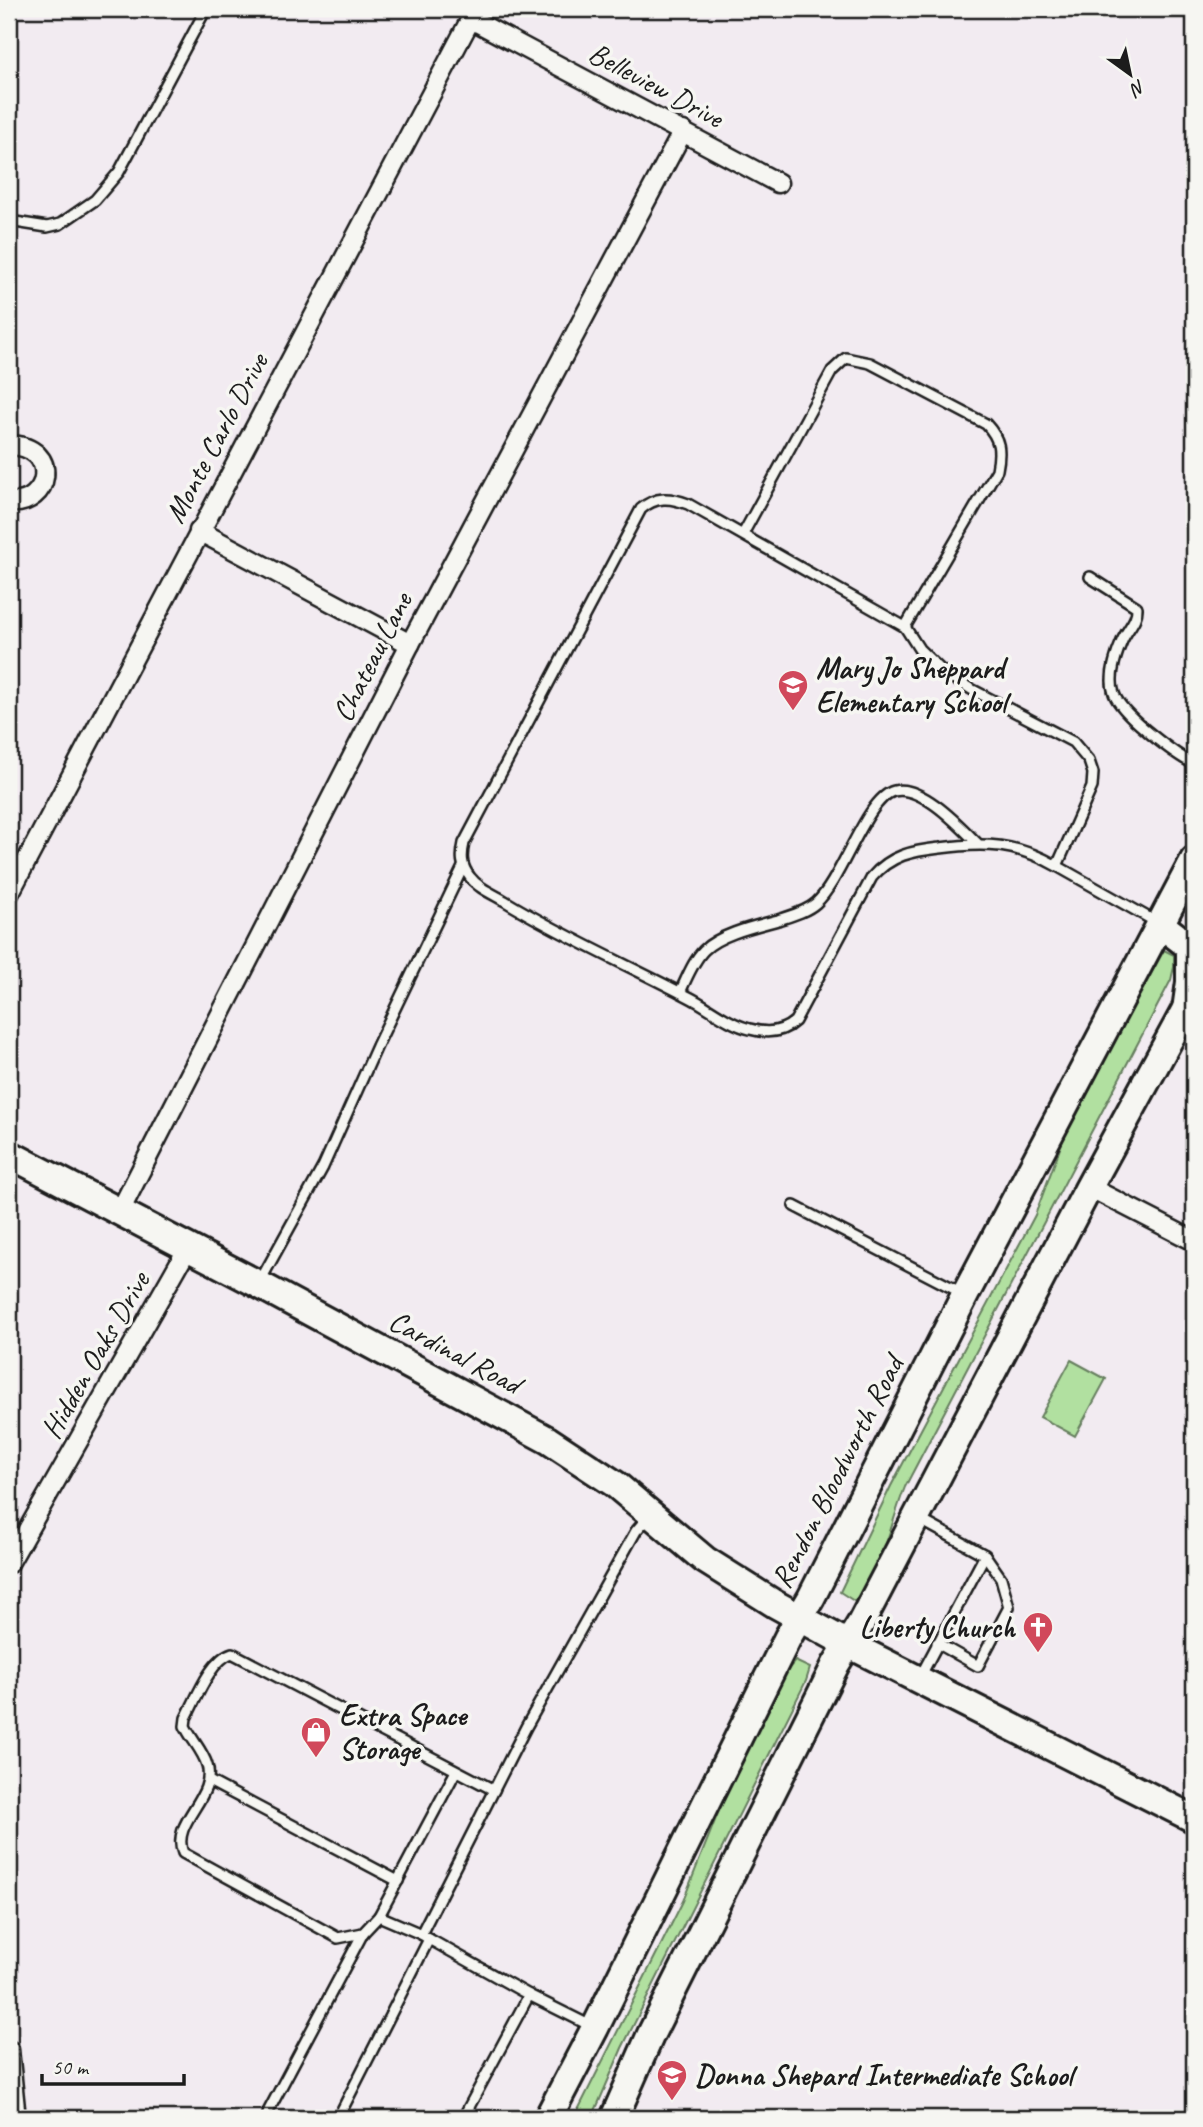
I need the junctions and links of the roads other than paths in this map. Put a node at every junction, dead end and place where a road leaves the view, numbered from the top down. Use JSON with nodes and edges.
{"nodes":[{"id":1,"x":206,"y":9,"type":"edge"},
{"id":2,"x":473,"y":14,"type":"edge"},
{"id":3,"x":683,"y":131,"type":"junction"},
{"id":4,"x":778,"y":183,"type":"dead end"},
{"id":5,"x":9,"y":221,"type":"edge"},
{"id":6,"x":9,"y":445,"type":"edge"},
{"id":7,"x":9,"y":502,"type":"edge"},
{"id":8,"x":199,"y":531,"type":"junction"},
{"id":9,"x":743,"y":534,"type":"junction"},
{"id":10,"x":1090,"y":577,"type":"dead end"},
{"id":11,"x":905,"y":627,"type":"junction"},
{"id":12,"x":410,"y":644,"type":"junction"},
{"id":13,"x":1194,"y":764,"type":"edge"},
{"id":14,"x":977,"y":843,"type":"junction"},
{"id":15,"x":1194,"y":860,"type":"edge"},
{"id":16,"x":1057,"y":866,"type":"junction"},
{"id":17,"x":463,"y":867,"type":"junction"},
{"id":18,"x":9,"y":894,"type":"edge"},
{"id":19,"x":1160,"y":924,"type":"junction"},
{"id":20,"x":680,"y":992,"type":"junction"},
{"id":21,"x":1190,"y":1002,"type":"edge"},
{"id":22,"x":9,"y":1154,"type":"edge"},
{"id":23,"x":1089,"y":1188,"type":"junction"},
{"id":24,"x":794,"y":1206,"type":"dead end"},
{"id":25,"x":120,"y":1213,"type":"junction"},
{"id":26,"x":1194,"y":1241,"type":"edge"},
{"id":27,"x":188,"y":1248,"type":"junction"},
{"id":28,"x":258,"y":1284,"type":"junction"},
{"id":29,"x":965,"y":1295,"type":"junction"},
{"id":30,"x":651,"y":1514,"type":"junction"},
{"id":31,"x":915,"y":1517,"type":"junction"},
{"id":32,"x":985,"y":1555,"type":"junction"},
{"id":33,"x":9,"y":1563,"type":"edge"},
{"id":34,"x":799,"y":1617,"type":"junction"},
{"id":35,"x":937,"y":1643,"type":"junction"},
{"id":36,"x":848,"y":1644,"type":"junction"},
{"id":37,"x":920,"y":1679,"type":"junction"},
{"id":38,"x":456,"y":1771,"type":"junction"},
{"id":39,"x":209,"y":1781,"type":"junction"},
{"id":40,"x":494,"y":1790,"type":"junction"},
{"id":41,"x":1194,"y":1819,"type":"edge"},
{"id":42,"x":398,"y":1881,"type":"junction"},
{"id":43,"x":379,"y":1916,"type":"junction"},
{"id":44,"x":363,"y":1933,"type":"junction"},
{"id":45,"x":425,"y":1936,"type":"junction"},
{"id":46,"x":529,"y":1994,"type":"junction"},
{"id":47,"x":595,"y":2028,"type":"junction"},
{"id":48,"x":9,"y":2050,"type":"edge"},
{"id":49,"x":16,"y":2118,"type":"edge"},
{"id":50,"x":267,"y":2118,"type":"edge"},
{"id":51,"x":338,"y":2118,"type":"edge"},
{"id":52,"x":463,"y":2118,"type":"edge"},
{"id":53,"x":548,"y":2118,"type":"edge"},
{"id":54,"x":614,"y":2118,"type":"edge"}],
"edges":[{"from":1,"to":5,"type":"lane"},
{"from":2,"to":3,"type":"street","name":"Belleview Drive"},
{"from":2,"to":8,"type":"street","name":"Monte Carlo Drive"},
{"from":3,"to":4,"type":"street","name":"Belleview Drive"},
{"from":3,"to":12,"type":"street","name":"Chateau Lane"},
{"from":6,"to":7,"type":"street"},
{"from":8,"to":12,"type":"street"},
{"from":8,"to":18,"type":"street","name":"Monte Carlo Drive"},
{"from":9,"to":11,"type":"lane"},
{"from":9,"to":11,"type":"lane"},
{"from":9,"to":17,"type":"lane"},
{"from":10,"to":13,"type":"lane"},
{"from":11,"to":16,"type":"lane"},
{"from":12,"to":25,"type":"street","name":"Chateau Lane"},
{"from":14,"to":16,"type":"lane"},
{"from":14,"to":20,"type":"lane"},
{"from":14,"to":20,"type":"lane"},
{"from":15,"to":19,"type":"main road","name":"Rendon Bloodworth Road"},
{"from":16,"to":19,"type":"lane"},
{"from":17,"to":20,"type":"lane"},
{"from":17,"to":28,"type":"lane"},
{"from":19,"to":21,"type":"main road"},
{"from":19,"to":29,"type":"main road","name":"Rendon Bloodworth Road"},
{"from":21,"to":23,"type":"main road"},
{"from":22,"to":25,"type":"main road","name":"Cardinal Road"},
{"from":23,"to":26,"type":"street"},
{"from":23,"to":31,"type":"main road"},
{"from":24,"to":29,"type":"lane"},
{"from":25,"to":27,"type":"main road","name":"Cardinal Road"},
{"from":27,"to":28,"type":"main road","name":"Cardinal Road"},
{"from":27,"to":33,"type":"street","name":"Hidden Oaks Drive"},
{"from":28,"to":30,"type":"main road","name":"Cardinal Road"},
{"from":29,"to":34,"type":"main road","name":"Rendon Bloodworth Road"},
{"from":30,"to":34,"type":"main road","name":"Cardinal Road"},
{"from":30,"to":40,"type":"lane"},
{"from":31,"to":32,"type":"lane"},
{"from":31,"to":36,"type":"main road"},
{"from":32,"to":35,"type":"lane"},
{"from":32,"to":35,"type":"lane"},
{"from":34,"to":36,"type":"main road","name":"Cardinal Road"},
{"from":34,"to":47,"type":"main road","name":"Rendon Bloodworth Road"},
{"from":35,"to":37,"type":"lane"},
{"from":36,"to":37,"type":"main road","name":"Cardinal Road"},
{"from":36,"to":54,"type":"main road"},
{"from":37,"to":41,"type":"main road","name":"Cardinal Road"},
{"from":38,"to":39,"type":"lane"},
{"from":38,"to":40,"type":"lane"},
{"from":38,"to":42,"type":"lane"},
{"from":39,"to":42,"type":"lane"},
{"from":39,"to":44,"type":"lane"},
{"from":40,"to":45,"type":"lane"},
{"from":42,"to":43,"type":"lane"},
{"from":43,"to":44,"type":"lane"},
{"from":43,"to":45,"type":"lane"},
{"from":44,"to":50,"type":"lane"},
{"from":45,"to":46,"type":"lane"},
{"from":45,"to":51,"type":"lane"},
{"from":46,"to":47,"type":"lane"},
{"from":46,"to":52,"type":"lane"},
{"from":47,"to":53,"type":"main road","name":"Rendon Bloodworth Road"},
{"from":48,"to":49,"type":"street"}]}
